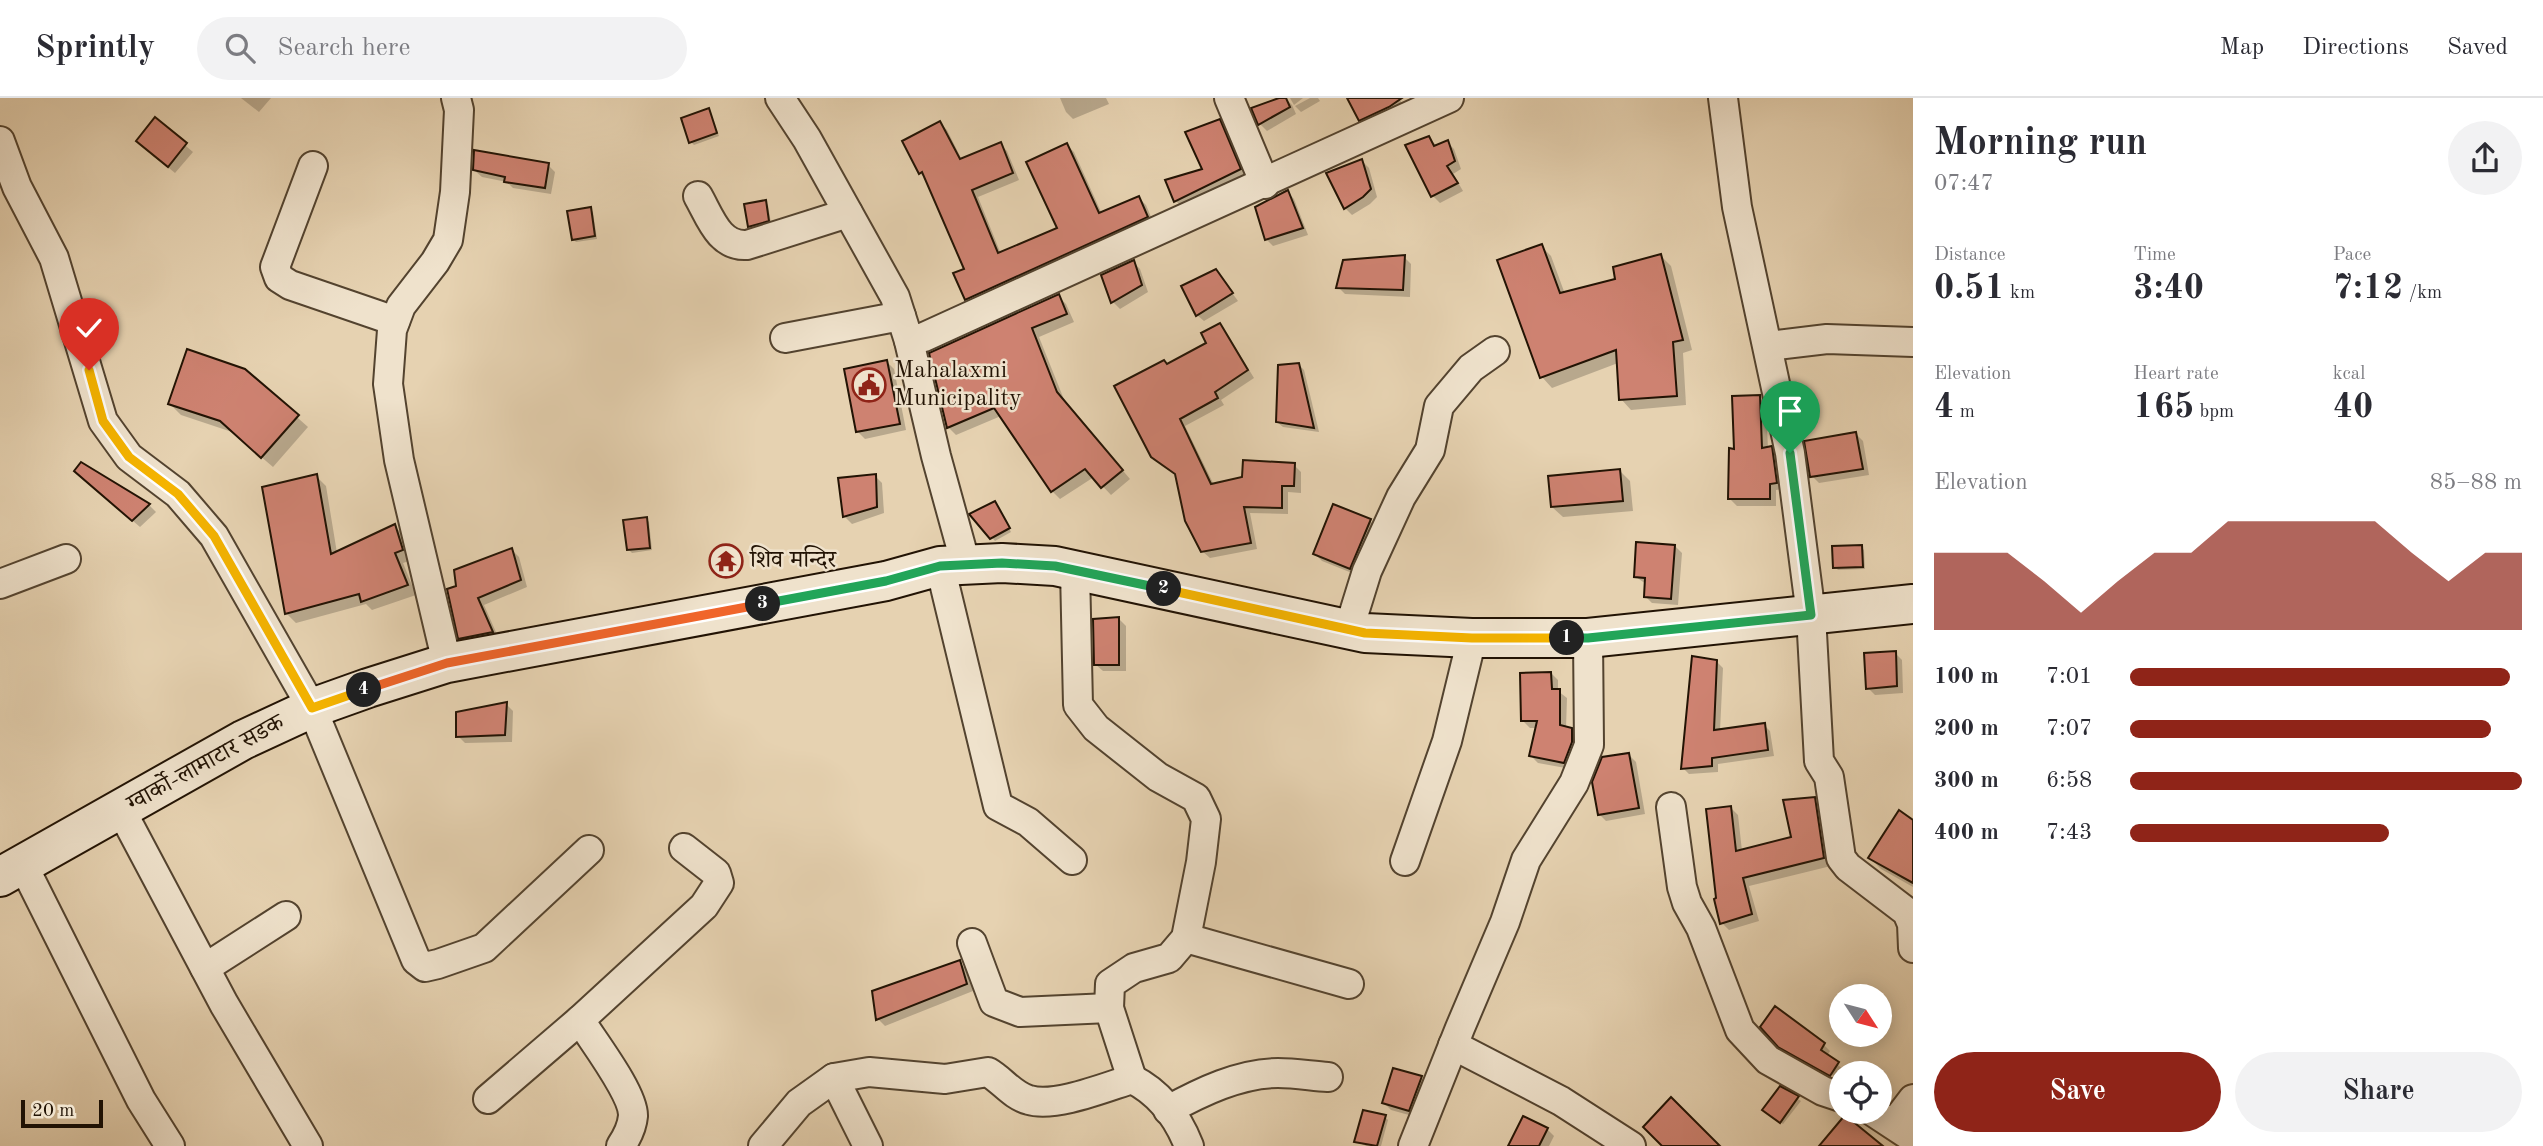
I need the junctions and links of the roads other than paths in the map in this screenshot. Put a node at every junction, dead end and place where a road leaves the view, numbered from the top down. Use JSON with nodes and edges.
{"nodes":[{"id":1,"x":456,"y":98,"type":"edge"},
{"id":2,"x":780,"y":98,"type":"edge"},
{"id":3,"x":1229,"y":98,"type":"edge"},
{"id":4,"x":1449,"y":98,"type":"edge"},
{"id":5,"x":1723,"y":98,"type":"edge"},
{"id":6,"x":0,"y":141,"type":"edge"},
{"id":7,"x":313,"y":166,"type":"dead end"},
{"id":8,"x":1265,"y":184,"type":"junction"},
{"id":9,"x":698,"y":196,"type":"dead end"},
{"id":10,"x":848,"y":213,"type":"junction"},
{"id":11,"x":395,"y":321,"type":"junction"},
{"id":12,"x":905,"y":328,"type":"junction"},
{"id":13,"x":785,"y":338,"type":"dead end"},
{"id":14,"x":1913,"y":342,"type":"edge"},
{"id":15,"x":1768,"y":346,"type":"junction"},
{"id":16,"x":1495,"y":351,"type":"dead end"},
{"id":17,"x":66,"y":559,"type":"dead end"},
{"id":18,"x":953,"y":565,"type":"junction"},
{"id":19,"x":1075,"y":570,"type":"junction"},
{"id":20,"x":0,"y":584,"type":"edge"},
{"id":21,"x":1913,"y":604,"type":"edge"},
{"id":22,"x":1811,"y":615,"type":"junction"},
{"id":23,"x":1349,"y":629,"type":"junction"},
{"id":24,"x":1472,"y":638,"type":"junction"},
{"id":25,"x":1588,"y":638,"type":"junction"},
{"id":26,"x":447,"y":663,"type":"junction"},
{"id":27,"x":312,"y":708,"type":"junction"},
{"id":28,"x":1671,"y":807,"type":"dead end"},
{"id":29,"x":121,"y":810,"type":"junction"},
{"id":30,"x":684,"y":848,"type":"dead end"},
{"id":31,"x":589,"y":850,"type":"dead end"},
{"id":32,"x":1072,"y":860,"type":"dead end"},
{"id":33,"x":1405,"y":861,"type":"dead end"},
{"id":34,"x":12,"y":871,"type":"edge"},
{"id":35,"x":286,"y":916,"type":"dead end"},
{"id":36,"x":1186,"y":938,"type":"junction"},
{"id":37,"x":972,"y":943,"type":"dead end"},
{"id":38,"x":1913,"y":948,"type":"edge"},
{"id":39,"x":205,"y":968,"type":"junction"},
{"id":40,"x":1349,"y":984,"type":"dead end"},
{"id":41,"x":1109,"y":1008,"type":"junction"},
{"id":42,"x":580,"y":1020,"type":"junction"},
{"id":43,"x":1453,"y":1045,"type":"junction"},
{"id":44,"x":834,"y":1077,"type":"junction"},
{"id":45,"x":1328,"y":1077,"type":"dead end"},
{"id":46,"x":1132,"y":1079,"type":"junction"},
{"id":47,"x":1829,"y":1093,"type":"edge"},
{"id":48,"x":488,"y":1099,"type":"dead end"},
{"id":49,"x":1913,"y":1099,"type":"edge"},
{"id":50,"x":1168,"y":1110,"type":"junction"},
{"id":51,"x":1893,"y":1124,"type":"edge"},
{"id":52,"x":170,"y":1146,"type":"edge"},
{"id":53,"x":308,"y":1146,"type":"edge"},
{"id":54,"x":621,"y":1146,"type":"edge"},
{"id":55,"x":763,"y":1146,"type":"edge"},
{"id":56,"x":868,"y":1146,"type":"edge"},
{"id":57,"x":1189,"y":1146,"type":"edge"},
{"id":58,"x":1413,"y":1146,"type":"edge"},
{"id":59,"x":1631,"y":1146,"type":"edge"}],
"edges":[{"from":1,"to":11,"type":"street"},
{"from":2,"to":10,"type":"street"},
{"from":3,"to":8,"type":"street"},
{"from":4,"to":8,"type":"street"},
{"from":5,"to":15,"type":"street"},
{"from":6,"to":27,"type":"street"},
{"from":7,"to":11,"type":"street"},
{"from":8,"to":12,"type":"street"},
{"from":9,"to":10,"type":"street"},
{"from":10,"to":12,"type":"street"},
{"from":11,"to":26,"type":"street"},
{"from":12,"to":13,"type":"street"},
{"from":12,"to":18,"type":"street"},
{"from":14,"to":15,"type":"street"},
{"from":15,"to":22,"type":"street"},
{"from":16,"to":23,"type":"street"},
{"from":17,"to":20,"type":"street"},
{"from":18,"to":19,"type":"main road","name":"ग्वार्को-लामाटार सडक"},
{"from":18,"to":26,"type":"main road","name":"ग्वार्को-लामाटार सडक"},
{"from":18,"to":32,"type":"street"},
{"from":19,"to":23,"type":"main road","name":"ग्वार्को-लामाटार सडक"},
{"from":19,"to":36,"type":"street"},
{"from":21,"to":22,"type":"main road","name":"ग्वार्को-लामाटार सडक"},
{"from":22,"to":25,"type":"main road","name":"ग्वार्को-लामाटार सडक"},
{"from":22,"to":38,"type":"street"},
{"from":23,"to":24,"type":"main road","name":"ग्वार्को-लामाटार सडक"},
{"from":24,"to":25,"type":"main road","name":"ग्वार्को-लामाटार सडक"},
{"from":24,"to":33,"type":"street"},
{"from":25,"to":43,"type":"street"},
{"from":26,"to":27,"type":"main road","name":"ग्वार्को-लामाटार सडक"},
{"from":27,"to":29,"type":"main road","name":"ग्वार्को-लामाटार सडक"},
{"from":27,"to":31,"type":"street"},
{"from":28,"to":47,"type":"street"},
{"from":29,"to":34,"type":"main road","name":"ग्वार्को-लामाटार सडक"},
{"from":29,"to":39,"type":"street"},
{"from":30,"to":42,"type":"street"},
{"from":34,"to":52,"type":"street"},
{"from":35,"to":39,"type":"street"},
{"from":36,"to":40,"type":"street"},
{"from":36,"to":41,"type":"street"},
{"from":37,"to":41,"type":"street"},
{"from":39,"to":53,"type":"street"},
{"from":41,"to":46,"type":"street"},
{"from":42,"to":48,"type":"street"},
{"from":42,"to":54,"type":"street"},
{"from":43,"to":58,"type":"street"},
{"from":43,"to":59,"type":"street"},
{"from":44,"to":46,"type":"street"},
{"from":44,"to":55,"type":"street"},
{"from":44,"to":56,"type":"street"},
{"from":45,"to":50,"type":"street"},
{"from":46,"to":50,"type":"street"},
{"from":49,"to":51,"type":"street"},
{"from":50,"to":57,"type":"street"}]}
